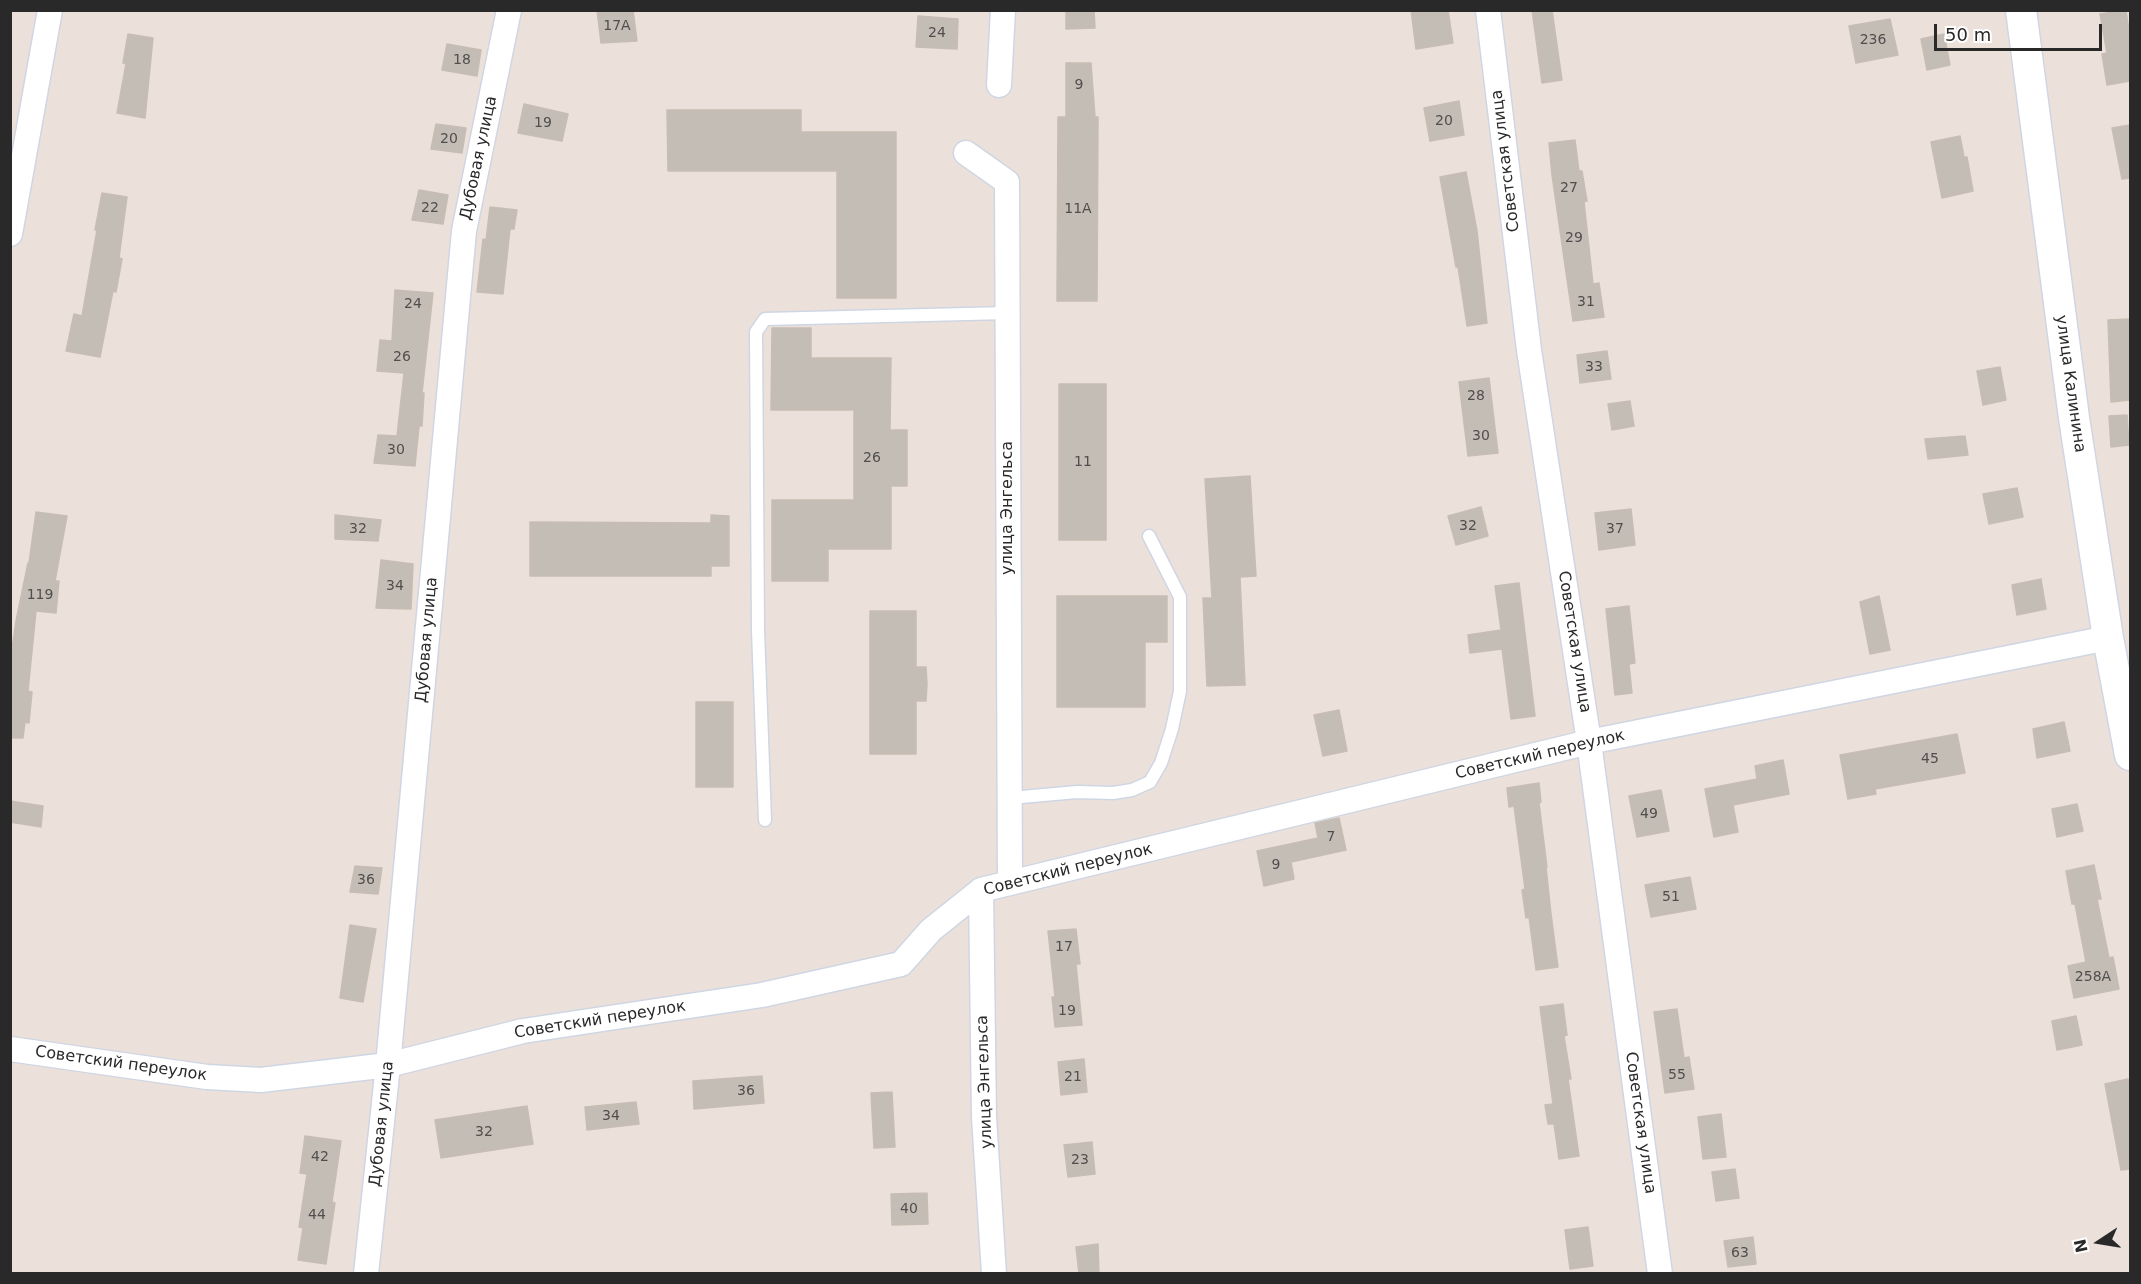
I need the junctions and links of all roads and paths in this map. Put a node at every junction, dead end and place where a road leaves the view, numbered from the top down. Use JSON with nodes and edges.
{"nodes":[{"id":1,"x":50,"y":10,"type":"edge"},
{"id":2,"x":509,"y":10,"type":"edge"},
{"id":3,"x":1003,"y":10,"type":"edge"},
{"id":4,"x":1488,"y":10,"type":"edge"},
{"id":5,"x":2021,"y":10,"type":"edge"},
{"id":6,"x":999,"y":85,"type":"dead end"},
{"id":7,"x":966,"y":153,"type":"dead end"},
{"id":8,"x":10,"y":234,"type":"edge"},
{"id":9,"x":1007,"y":314,"type":"junction"},
{"id":10,"x":1149,"y":536,"type":"dead end"},
{"id":11,"x":2108,"y":638,"type":"junction"},
{"id":12,"x":1589,"y":742,"type":"junction"},
{"id":13,"x":2130,"y":755,"type":"edge"},
{"id":14,"x":1010,"y":798,"type":"junction"},
{"id":15,"x":765,"y":820,"type":"dead end"},
{"id":16,"x":1010,"y":883,"type":"junction"},
{"id":17,"x":981,"y":890,"type":"junction"},
{"id":18,"x":10,"y":1049,"type":"edge"},
{"id":19,"x":388,"y":1065,"type":"junction"},
{"id":20,"x":366,"y":1274,"type":"edge"},
{"id":21,"x":994,"y":1274,"type":"edge"},
{"id":22,"x":1660,"y":1274,"type":"edge"}],
"edges":[{"from":1,"to":8,"type":"street"},
{"from":2,"to":19,"type":"street","name":"Дубовая улица"},
{"from":3,"to":6,"type":"street"},
{"from":4,"to":12,"type":"street","name":"Советская улица"},
{"from":5,"to":11,"type":"street","name":"улица Калинина"},
{"from":7,"to":9,"type":"street","name":"улица Энгельса"},
{"from":9,"to":14,"type":"street","name":"улица Энгельса"},
{"from":9,"to":15,"type":"lane"},
{"from":10,"to":14,"type":"lane"},
{"from":11,"to":12,"type":"street","name":"Советский переулок"},
{"from":11,"to":13,"type":"street","name":"улица Калинина"},
{"from":12,"to":16,"type":"street","name":"Советский переулок"},
{"from":12,"to":22,"type":"street","name":"Советская улица"},
{"from":14,"to":16,"type":"street","name":"улица Энгельса"},
{"from":16,"to":17,"type":"street","name":"Советский переулок"},
{"from":17,"to":19,"type":"street","name":"Советский переулок"},
{"from":17,"to":21,"type":"street","name":"улица Энгельса"},
{"from":18,"to":19,"type":"street","name":"Советский переулок"},
{"from":19,"to":20,"type":"street","name":"Дубовая улица"}]}
